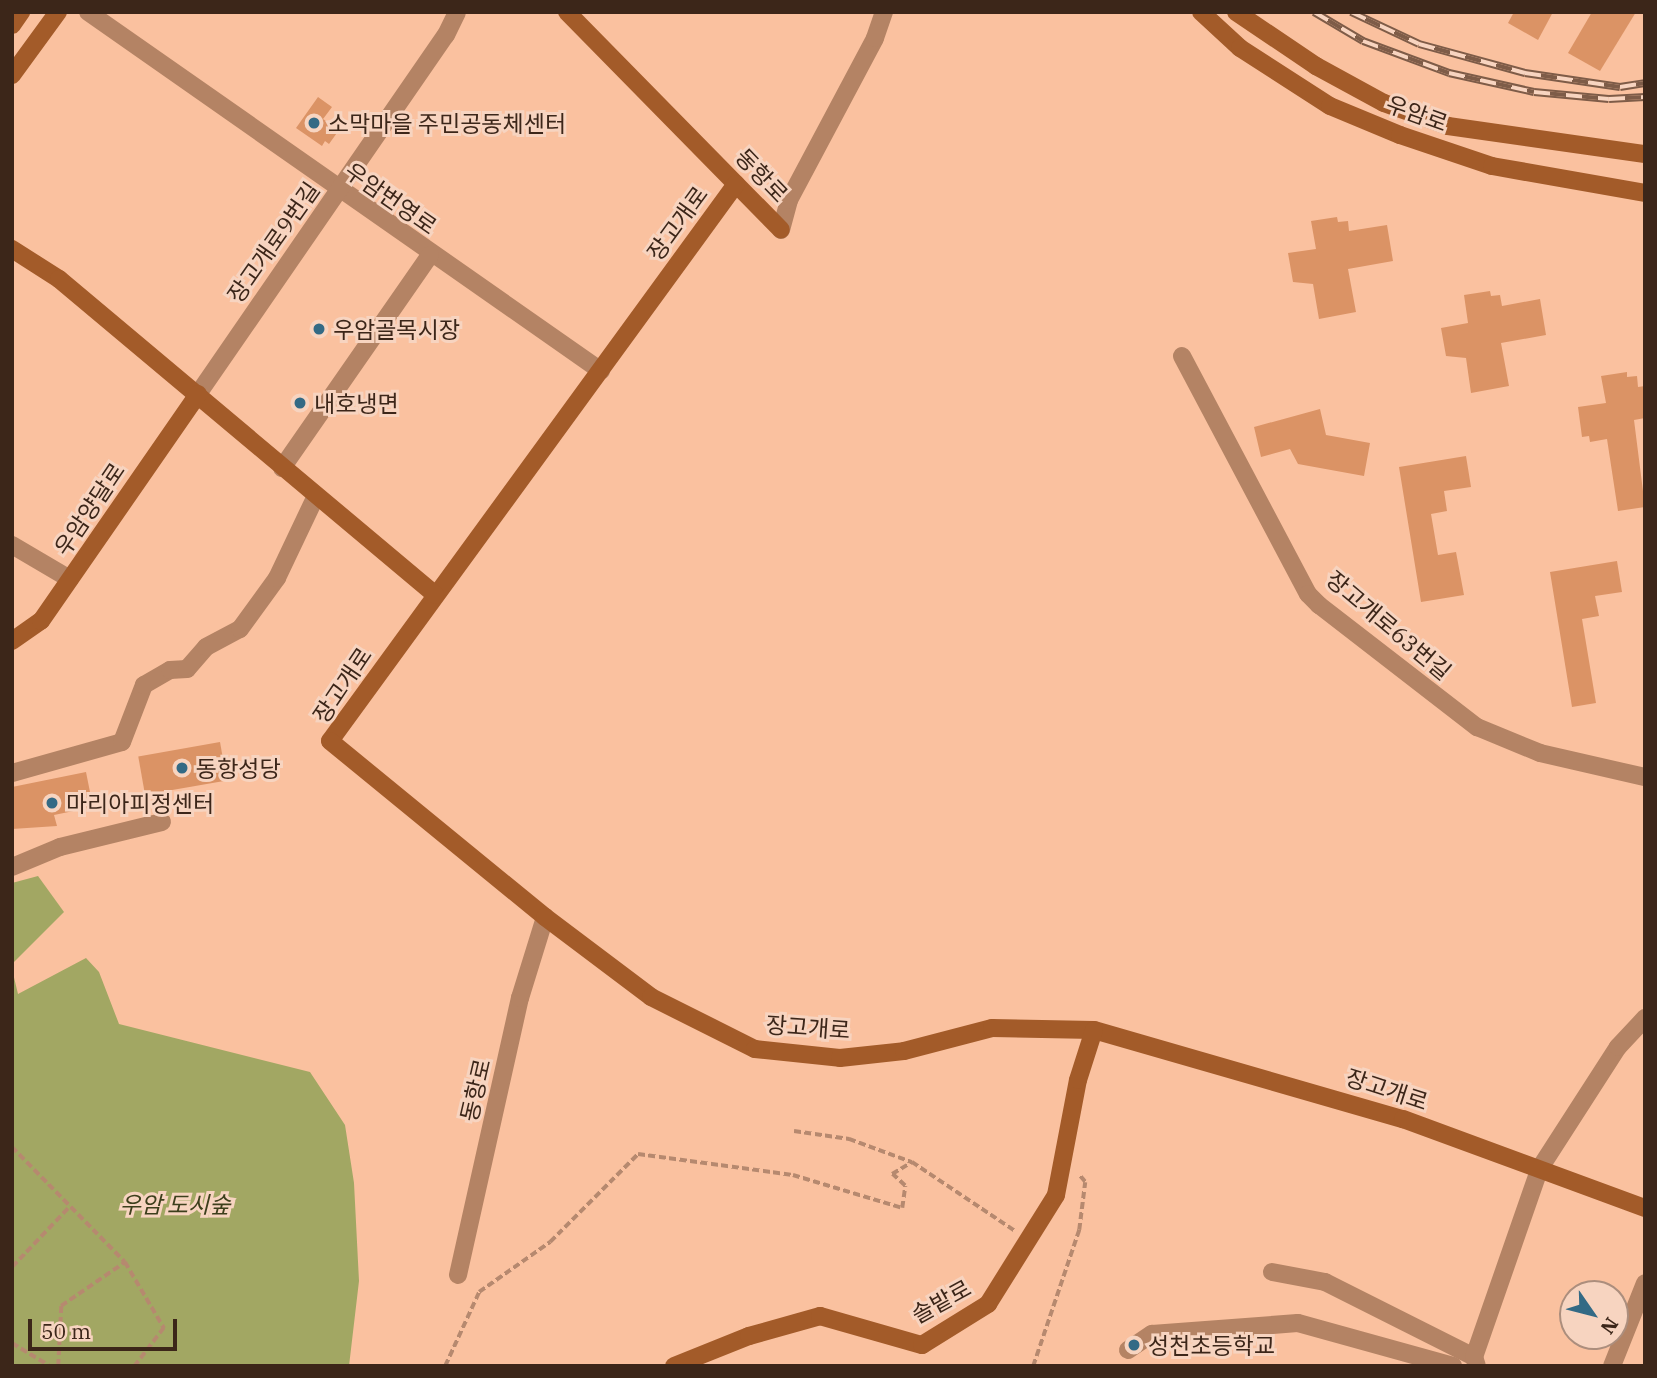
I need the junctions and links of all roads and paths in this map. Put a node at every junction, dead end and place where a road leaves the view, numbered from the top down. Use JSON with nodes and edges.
{"nodes":[{"id":1,"x":22,"y":12,"type":"edge"},
{"id":2,"x":58,"y":12,"type":"edge"},
{"id":3,"x":88,"y":12,"type":"edge"},
{"id":4,"x":457,"y":12,"type":"edge"},
{"id":5,"x":567,"y":12,"type":"edge"},
{"id":6,"x":884,"y":12,"type":"edge"},
{"id":7,"x":1201,"y":12,"type":"edge"},
{"id":8,"x":1236,"y":12,"type":"edge"},
{"id":9,"x":12,"y":25,"type":"edge"},
{"id":10,"x":12,"y":75,"type":"edge"},
{"id":11,"x":1645,"y":154,"type":"edge"},
{"id":12,"x":736,"y":184,"type":"junction"},
{"id":13,"x":339,"y":191,"type":"junction"},
{"id":14,"x":1645,"y":193,"type":"edge"},
{"id":15,"x":12,"y":249,"type":"edge"},
{"id":16,"x":430,"y":255,"type":"junction"},
{"id":17,"x":1182,"y":356,"type":"dead end"},
{"id":18,"x":601,"y":371,"type":"junction"},
{"id":19,"x":198,"y":394,"type":"junction"},
{"id":20,"x":282,"y":468,"type":"junction"},
{"id":21,"x":315,"y":498,"type":"junction"},
{"id":22,"x":12,"y":545,"type":"edge"},
{"id":23,"x":71,"y":579,"type":"junction"},
{"id":24,"x":435,"y":595,"type":"junction"},
{"id":25,"x":12,"y":641,"type":"edge"},
{"id":26,"x":12,"y":773,"type":"edge"},
{"id":27,"x":1645,"y":777,"type":"edge"},
{"id":28,"x":162,"y":822,"type":"dead end"},
{"id":29,"x":12,"y":867,"type":"edge"},
{"id":30,"x":545,"y":917,"type":"junction"},
{"id":31,"x":1645,"y":1018,"type":"edge"},
{"id":32,"x":1094,"y":1031,"type":"junction"},
{"id":33,"x":794,"y":1131,"type":"dead end"},
{"id":34,"x":12,"y":1147,"type":"edge"},
{"id":35,"x":1063,"y":1155,"type":"junction"},
{"id":36,"x":912,"y":1162,"type":"junction"},
{"id":37,"x":1540,"y":1168,"type":"junction"},
{"id":38,"x":70,"y":1206,"type":"junction"},
{"id":39,"x":1645,"y":1208,"type":"edge"},
{"id":40,"x":1028,"y":1240,"type":"junction"},
{"id":41,"x":125,"y":1262,"type":"junction"},
{"id":42,"x":12,"y":1267,"type":"edge"},
{"id":43,"x":1272,"y":1272,"type":"dead end"},
{"id":44,"x":458,"y":1275,"type":"dead end"},
{"id":45,"x":1645,"y":1283,"type":"edge"},
{"id":46,"x":1637,"y":1320,"type":"edge"},
{"id":47,"x":12,"y":1343,"type":"edge"},
{"id":48,"x":1128,"y":1350,"type":"dead end"},
{"id":49,"x":1476,"y":1361,"type":"edge"},
{"id":50,"x":50,"y":1366,"type":"edge"},
{"id":51,"x":58,"y":1366,"type":"edge"},
{"id":52,"x":135,"y":1366,"type":"edge"},
{"id":53,"x":445,"y":1366,"type":"edge"},
{"id":54,"x":674,"y":1366,"type":"edge"},
{"id":55,"x":1033,"y":1366,"type":"edge"},
{"id":56,"x":1453,"y":1366,"type":"edge"},
{"id":57,"x":1612,"y":1366,"type":"edge"}],
"edges":[{"from":1,"to":9,"type":"street"},
{"from":2,"to":10,"type":"street"},
{"from":3,"to":13,"type":"street","name":"우암번영로"},
{"from":4,"to":13,"type":"street","name":"장고개로9번길"},
{"from":5,"to":12,"type":"street","name":"동항로"},
{"from":6,"to":12,"type":"street","name":"동항로"},
{"from":7,"to":14,"type":"street","name":"우암로"},
{"from":8,"to":11,"type":"street","name":"우암로"},
{"from":12,"to":18,"type":"street","name":"장고개로"},
{"from":13,"to":16,"type":"street","name":"우암번영로"},
{"from":13,"to":19,"type":"street","name":"장고개로9번길"},
{"from":15,"to":19,"type":"street"},
{"from":16,"to":18,"type":"street","name":"우암번영로"},
{"from":16,"to":20,"type":"street"},
{"from":17,"to":27,"type":"street","name":"장고개로63번길"},
{"from":18,"to":24,"type":"street","name":"장고개로"},
{"from":19,"to":20,"type":"street"},
{"from":19,"to":23,"type":"street","name":"우암양달로"},
{"from":20,"to":21,"type":"street"},
{"from":21,"to":24,"type":"street"},
{"from":21,"to":26,"type":"street"},
{"from":22,"to":23,"type":"street"},
{"from":23,"to":25,"type":"street","name":"우암양달로"},
{"from":24,"to":30,"type":"street","name":"장고개로"},
{"from":28,"to":29,"type":"street"},
{"from":30,"to":32,"type":"street","name":"장고개로"},
{"from":30,"to":44,"type":"street","name":"동항로"},
{"from":31,"to":37,"type":"street"},
{"from":32,"to":35,"type":"street","name":"솔밭로"},
{"from":32,"to":37,"type":"street","name":"장고개로"},
{"from":33,"to":36,"type":"path"},
{"from":34,"to":38,"type":"path"},
{"from":35,"to":40,"type":"street","name":"솔밭로"},
{"from":35,"to":55,"type":"path"},
{"from":36,"to":40,"type":"path"},
{"from":36,"to":53,"type":"path"},
{"from":37,"to":39,"type":"street","name":"장고개로"},
{"from":37,"to":49,"type":"street"},
{"from":38,"to":41,"type":"path"},
{"from":38,"to":42,"type":"path"},
{"from":40,"to":54,"type":"street","name":"솔밭로"},
{"from":41,"to":51,"type":"path"},
{"from":41,"to":52,"type":"path"},
{"from":43,"to":49,"type":"street"},
{"from":45,"to":46,"type":"street"},
{"from":46,"to":57,"type":"street"},
{"from":47,"to":50,"type":"path"},
{"from":48,"to":56,"type":"street"}]}
